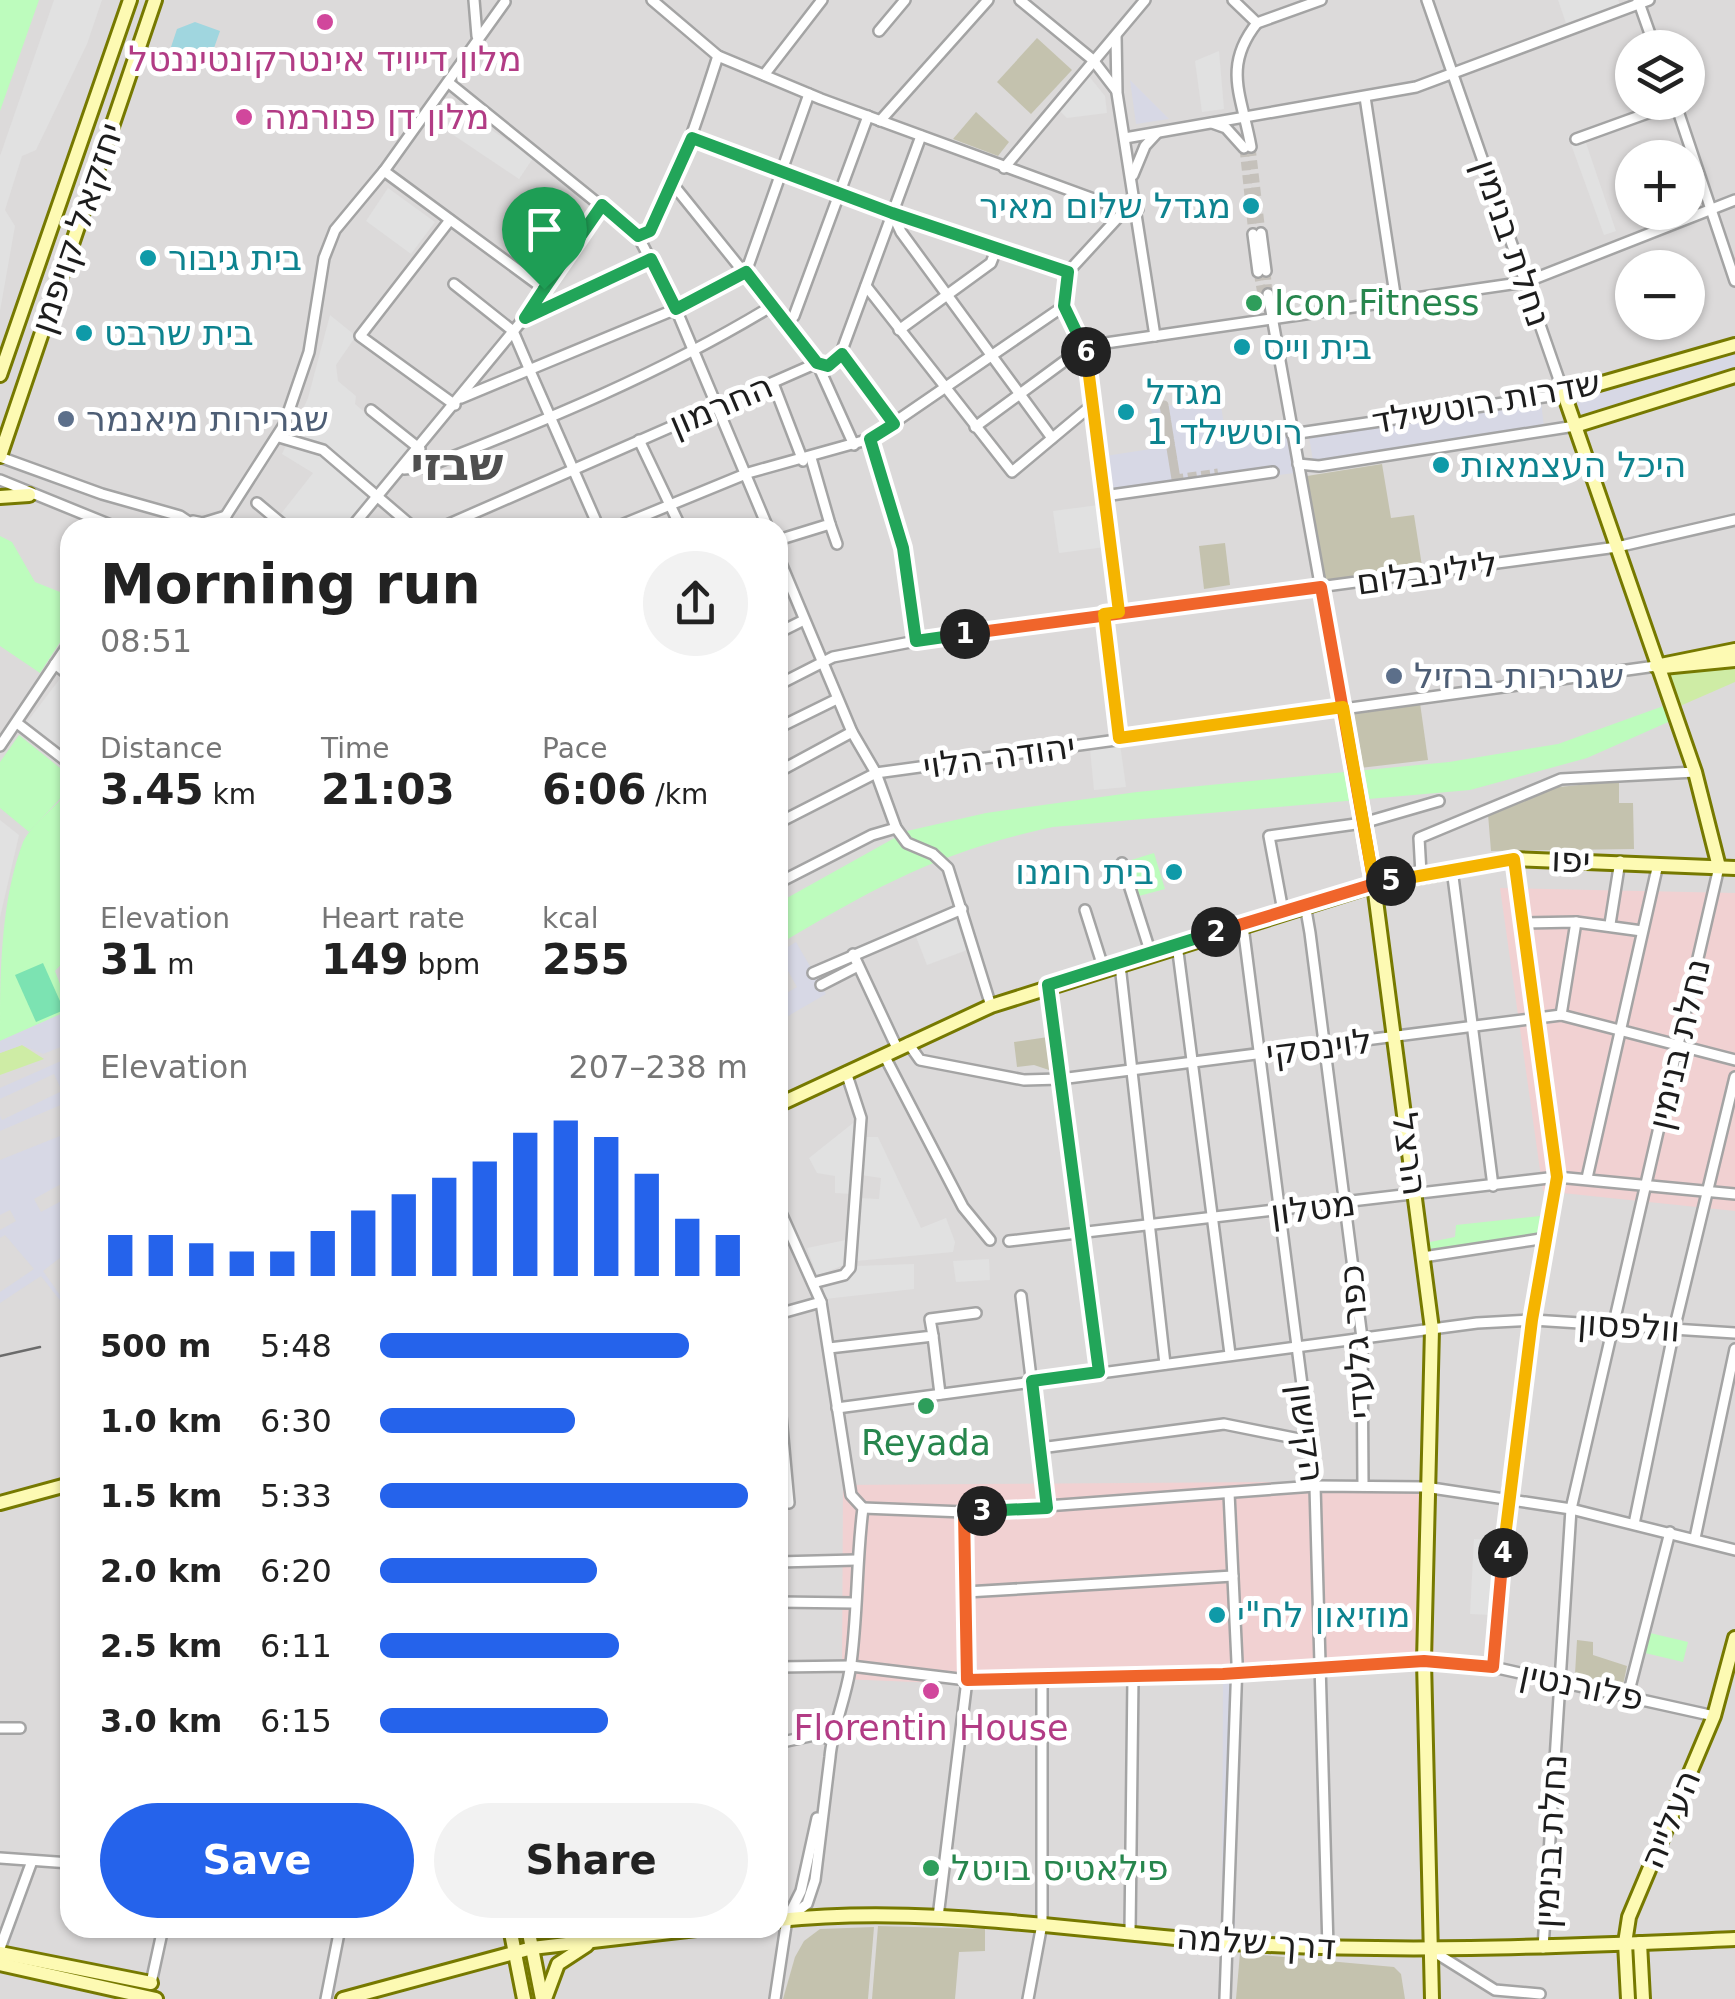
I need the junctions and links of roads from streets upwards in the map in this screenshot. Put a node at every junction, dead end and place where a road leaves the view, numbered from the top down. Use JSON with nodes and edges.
{"nodes":[{"id":1,"x":130,"y":0,"type":"edge"},
{"id":2,"x":155,"y":0,"type":"edge"},
{"id":3,"x":475,"y":0,"type":"edge"},
{"id":4,"x":652,"y":0,"type":"edge"},
{"id":5,"x":988,"y":0,"type":"edge"},
{"id":6,"x":1020,"y":0,"type":"edge"},
{"id":7,"x":1144,"y":0,"type":"edge"},
{"id":8,"x":1233,"y":0,"type":"edge"},
{"id":9,"x":1321,"y":0,"type":"edge"},
{"id":10,"x":1427,"y":0,"type":"edge"},
{"id":11,"x":506,"y":1,"type":"edge"},
{"id":12,"x":821,"y":1,"type":"edge"},
{"id":13,"x":1642,"y":1,"type":"edge"},
{"id":14,"x":902,"y":3,"type":"edge"},
{"id":15,"x":1258,"y":23,"type":"junction"},
{"id":16,"x":1650,"y":30,"type":"edge"},
{"id":17,"x":879,"y":31,"type":"dead end"},
{"id":18,"x":1116,"y":36,"type":"junction"},
{"id":19,"x":476,"y":44,"type":"junction"},
{"id":20,"x":718,"y":56,"type":"junction"},
{"id":21,"x":1094,"y":60,"type":"junction"},
{"id":22,"x":764,"y":75,"type":"junction"},
{"id":23,"x":1454,"y":75,"type":"junction"},
{"id":24,"x":449,"y":83,"type":"junction"},
{"id":25,"x":1118,"y":92,"type":"junction"},
{"id":26,"x":809,"y":94,"type":"junction"},
{"id":27,"x":1365,"y":97,"type":"junction"},
{"id":28,"x":868,"y":116,"type":"junction"},
{"id":29,"x":1245,"y":116,"type":"junction"},
{"id":30,"x":1629,"y":120,"type":"edge"},
{"id":31,"x":1678,"y":120,"type":"edge"},
{"id":32,"x":880,"y":121,"type":"junction"},
{"id":33,"x":1208,"y":122,"type":"junction"},
{"id":34,"x":1160,"y":131,"type":"junction"},
{"id":35,"x":922,"y":136,"type":"junction"},
{"id":36,"x":1127,"y":136,"type":"junction"},
{"id":37,"x":692,"y":138,"type":"junction"},
{"id":38,"x":1576,"y":139,"type":"dead end"},
{"id":39,"x":1004,"y":168,"type":"junction"},
{"id":40,"x":384,"y":171,"type":"junction"},
{"id":41,"x":784,"y":172,"type":"junction"},
{"id":42,"x":1132,"y":178,"type":"junction"},
{"id":43,"x":672,"y":182,"type":"junction"},
{"id":44,"x":838,"y":193,"type":"junction"},
{"id":45,"x":1735,"y":200,"type":"edge"},
{"id":46,"x":602,"y":205,"type":"junction"},
{"id":47,"x":1138,"y":209,"type":"junction"},
{"id":48,"x":1712,"y":209,"type":"junction"},
{"id":49,"x":1126,"y":210,"type":"junction"},
{"id":50,"x":892,"y":213,"type":"junction"},
{"id":51,"x":450,"y":220,"type":"junction"},
{"id":52,"x":1257,"y":234,"type":"tunnel mouth"},
{"id":53,"x":638,"y":236,"type":"junction"},
{"id":54,"x":996,"y":250,"type":"junction"},
{"id":55,"x":651,"y":259,"type":"junction"},
{"id":56,"x":746,"y":272,"type":"junction"},
{"id":57,"x":1068,"y":272,"type":"junction"},
{"id":58,"x":1262,"y":272,"type":"tunnel mouth"},
{"id":59,"x":1735,"y":281,"type":"edge"},
{"id":60,"x":1526,"y":282,"type":"junction"},
{"id":61,"x":454,"y":284,"type":"dead end"},
{"id":62,"x":866,"y":286,"type":"junction"},
{"id":63,"x":544,"y":289,"type":"junction"},
{"id":64,"x":1265,"y":294,"type":"tunnel mouth"},
{"id":65,"x":947,"y":295,"type":"junction"},
{"id":66,"x":1396,"y":301,"type":"junction"},
{"id":67,"x":772,"y":306,"type":"junction"},
{"id":68,"x":1064,"y":306,"type":"junction"},
{"id":69,"x":676,"y":309,"type":"junction"},
{"id":70,"x":525,"y":318,"type":"junction"},
{"id":71,"x":1271,"y":319,"type":"junction"},
{"id":72,"x":786,"y":323,"type":"junction"},
{"id":73,"x":899,"y":330,"type":"junction"},
{"id":74,"x":513,"y":331,"type":"junction"},
{"id":75,"x":1155,"y":336,"type":"junction"},
{"id":76,"x":1735,"y":345,"type":"edge"},
{"id":77,"x":1085,"y":346,"type":"junction"},
{"id":78,"x":694,"y":354,"type":"junction"},
{"id":79,"x":842,"y":354,"type":"junction"},
{"id":80,"x":992,"y":357,"type":"junction"},
{"id":81,"x":817,"y":363,"type":"junction"},
{"id":82,"x":529,"y":369,"type":"junction"},
{"id":83,"x":0,"y":375,"type":"edge"},
{"id":84,"x":1735,"y":376,"type":"edge"},
{"id":85,"x":773,"y":383,"type":"junction"},
{"id":86,"x":944,"y":391,"type":"junction"},
{"id":87,"x":1020,"y":394,"type":"junction"},
{"id":88,"x":1564,"y":394,"type":"junction"},
{"id":89,"x":458,"y":401,"type":"junction"},
{"id":90,"x":1092,"y":405,"type":"junction"},
{"id":91,"x":718,"y":408,"type":"junction"},
{"id":92,"x":371,"y":410,"type":"dead end"},
{"id":93,"x":551,"y":418,"type":"junction"},
{"id":94,"x":894,"y":424,"type":"junction"},
{"id":95,"x":1575,"y":426,"type":"junction"},
{"id":96,"x":975,"y":427,"type":"junction"},
{"id":97,"x":1292,"y":434,"type":"junction"},
{"id":98,"x":279,"y":436,"type":"junction"},
{"id":99,"x":1052,"y":438,"type":"junction"},
{"id":100,"x":870,"y":439,"type":"junction"},
{"id":101,"x":639,"y":440,"type":"junction"},
{"id":102,"x":854,"y":446,"type":"junction"},
{"id":103,"x":420,"y":448,"type":"junction"},
{"id":104,"x":0,"y":456,"type":"edge"},
{"id":105,"x":807,"y":460,"type":"junction"},
{"id":106,"x":1298,"y":464,"type":"junction"},
{"id":107,"x":573,"y":468,"type":"junction"},
{"id":108,"x":404,"y":469,"type":"junction"},
{"id":109,"x":1273,"y":472,"type":"dead end"},
{"id":110,"x":748,"y":474,"type":"junction"},
{"id":111,"x":0,"y":480,"type":"edge"},
{"id":112,"x":30,"y":495,"type":"junction"},
{"id":113,"x":378,"y":496,"type":"junction"},
{"id":114,"x":1104,"y":496,"type":"junction"},
{"id":115,"x":0,"y":497,"type":"edge"},
{"id":116,"x":256,"y":503,"type":"dead end"},
{"id":117,"x":670,"y":504,"type":"junction"},
{"id":118,"x":228,"y":514,"type":"junction"},
{"id":119,"x":91,"y":518,"type":"edge"},
{"id":120,"x":178,"y":518,"type":"edge"},
{"id":121,"x":217,"y":518,"type":"edge"},
{"id":122,"x":225,"y":518,"type":"edge"},
{"id":123,"x":275,"y":518,"type":"edge"},
{"id":124,"x":359,"y":518,"type":"edge"},
{"id":125,"x":403,"y":518,"type":"edge"},
{"id":126,"x":462,"y":518,"type":"edge"},
{"id":127,"x":595,"y":518,"type":"edge"},
{"id":128,"x":637,"y":518,"type":"edge"},
{"id":129,"x":676,"y":518,"type":"edge"},
{"id":130,"x":764,"y":518,"type":"edge"},
{"id":131,"x":1735,"y":520,"type":"edge"},
{"id":132,"x":830,"y":524,"type":"junction"},
{"id":133,"x":788,"y":537,"type":"edge"},
{"id":134,"x":837,"y":544,"type":"dead end"},
{"id":135,"x":1617,"y":546,"type":"junction"},
{"id":136,"x":1321,"y":587,"type":"junction"},
{"id":137,"x":788,"y":598,"type":"edge"},
{"id":138,"x":1119,"y":612,"type":"junction"},
{"id":139,"x":1104,"y":614,"type":"junction"},
{"id":140,"x":802,"y":621,"type":"junction"},
{"id":141,"x":788,"y":628,"type":"edge"},
{"id":142,"x":916,"y":641,"type":"junction"},
{"id":143,"x":1735,"y":650,"type":"edge"},
{"id":144,"x":60,"y":657,"type":"edge"},
{"id":145,"x":1735,"y":660,"type":"edge"},
{"id":146,"x":822,"y":663,"type":"junction"},
{"id":147,"x":55,"y":664,"type":"junction"},
{"id":148,"x":1656,"y":666,"type":"junction"},
{"id":149,"x":60,"y":668,"type":"edge"},
{"id":150,"x":788,"y":680,"type":"edge"},
{"id":151,"x":837,"y":698,"type":"junction"},
{"id":152,"x":1343,"y":707,"type":"junction"},
{"id":153,"x":17,"y":723,"type":"junction"},
{"id":154,"x":788,"y":723,"type":"edge"},
{"id":155,"x":852,"y":732,"type":"junction"},
{"id":156,"x":1119,"y":738,"type":"junction"},
{"id":157,"x":0,"y":746,"type":"edge"},
{"id":158,"x":60,"y":756,"type":"edge"},
{"id":159,"x":788,"y":767,"type":"edge"},
{"id":160,"x":1695,"y":772,"type":"junction"},
{"id":161,"x":876,"y":773,"type":"junction"},
{"id":162,"x":1439,"y":800,"type":"dead end"},
{"id":163,"x":788,"y":818,"type":"edge"},
{"id":164,"x":1363,"y":823,"type":"junction"},
{"id":165,"x":896,"y":828,"type":"junction"},
{"id":166,"x":1514,"y":859,"type":"junction"},
{"id":167,"x":1620,"y":861,"type":"junction"},
{"id":168,"x":1122,"y":863,"type":"dead end"},
{"id":169,"x":1658,"y":864,"type":"junction"},
{"id":170,"x":1453,"y":867,"type":"junction"},
{"id":171,"x":1719,"y":867,"type":"junction"},
{"id":172,"x":1735,"y":868,"type":"edge"},
{"id":173,"x":1421,"y":874,"type":"junction"},
{"id":174,"x":788,"y":878,"type":"edge"},
{"id":175,"x":1374,"y":884,"type":"junction"},
{"id":176,"x":1300,"y":905,"type":"junction"},
{"id":177,"x":962,"y":909,"type":"junction"},
{"id":178,"x":1085,"y":910,"type":"dead end"},
{"id":179,"x":1282,"y":911,"type":"junction"},
{"id":180,"x":1576,"y":922,"type":"junction"},
{"id":181,"x":1244,"y":923,"type":"junction"},
{"id":182,"x":1524,"y":923,"type":"junction"},
{"id":183,"x":1610,"y":924,"type":"junction"},
{"id":184,"x":1642,"y":932,"type":"junction"},
{"id":185,"x":1172,"y":946,"type":"junction"},
{"id":186,"x":852,"y":954,"type":"junction"},
{"id":187,"x":1151,"y":954,"type":"junction"},
{"id":188,"x":1120,"y":965,"type":"junction"},
{"id":189,"x":858,"y":966,"type":"junction"},
{"id":190,"x":1104,"y":970,"type":"junction"},
{"id":191,"x":814,"y":973,"type":"dead end"},
{"id":192,"x":821,"y":985,"type":"dead end"},
{"id":193,"x":1048,"y":985,"type":"junction"},
{"id":194,"x":991,"y":1006,"type":"junction"},
{"id":195,"x":1561,"y":1016,"type":"junction"},
{"id":196,"x":1535,"y":1019,"type":"junction"},
{"id":197,"x":1472,"y":1029,"type":"junction"},
{"id":198,"x":1618,"y":1031,"type":"junction"},
{"id":199,"x":1395,"y":1038,"type":"junction"},
{"id":200,"x":1323,"y":1045,"type":"junction"},
{"id":201,"x":903,"y":1046,"type":"junction"},
{"id":202,"x":1679,"y":1048,"type":"junction"},
{"id":203,"x":884,"y":1055,"type":"junction"},
{"id":204,"x":1258,"y":1055,"type":"junction"},
{"id":205,"x":1735,"y":1060,"type":"edge"},
{"id":206,"x":1191,"y":1064,"type":"junction"},
{"id":207,"x":1128,"y":1071,"type":"junction"},
{"id":208,"x":846,"y":1072,"type":"junction"},
{"id":209,"x":1735,"y":1077,"type":"edge"},
{"id":210,"x":1060,"y":1079,"type":"junction"},
{"id":211,"x":788,"y":1099,"type":"edge"},
{"id":212,"x":1557,"y":1177,"type":"junction"},
{"id":213,"x":1586,"y":1178,"type":"junction"},
{"id":214,"x":1494,"y":1186,"type":"junction"},
{"id":215,"x":1646,"y":1186,"type":"junction"},
{"id":216,"x":1710,"y":1192,"type":"junction"},
{"id":217,"x":1735,"y":1194,"type":"edge"},
{"id":218,"x":1416,"y":1196,"type":"junction"},
{"id":219,"x":1342,"y":1204,"type":"junction"},
{"id":220,"x":1280,"y":1211,"type":"junction"},
{"id":221,"x":1213,"y":1220,"type":"junction"},
{"id":222,"x":788,"y":1228,"type":"edge"},
{"id":223,"x":1150,"y":1228,"type":"junction"},
{"id":224,"x":1081,"y":1236,"type":"junction"},
{"id":225,"x":1546,"y":1238,"type":"junction"},
{"id":226,"x":990,"y":1240,"type":"dead end"},
{"id":227,"x":1010,"y":1241,"type":"dead end"},
{"id":228,"x":1424,"y":1258,"type":"junction"},
{"id":229,"x":813,"y":1283,"type":"junction"},
{"id":230,"x":1021,"y":1296,"type":"dead end"},
{"id":231,"x":821,"y":1302,"type":"junction"},
{"id":232,"x":788,"y":1311,"type":"edge"},
{"id":233,"x":976,"y":1313,"type":"dead end"},
{"id":234,"x":1532,"y":1320,"type":"junction"},
{"id":235,"x":1616,"y":1325,"type":"junction"},
{"id":236,"x":1432,"y":1329,"type":"junction"},
{"id":237,"x":1674,"y":1330,"type":"junction"},
{"id":238,"x":1735,"y":1333,"type":"edge"},
{"id":239,"x":933,"y":1336,"type":"junction"},
{"id":240,"x":1362,"y":1338,"type":"junction"},
{"id":241,"x":1296,"y":1346,"type":"junction"},
{"id":242,"x":829,"y":1348,"type":"junction"},
{"id":243,"x":1735,"y":1349,"type":"edge"},
{"id":244,"x":1230,"y":1354,"type":"junction"},
{"id":245,"x":1165,"y":1364,"type":"junction"},
{"id":246,"x":1099,"y":1372,"type":"junction"},
{"id":247,"x":1032,"y":1381,"type":"junction"},
{"id":248,"x":940,"y":1394,"type":"junction"},
{"id":249,"x":837,"y":1408,"type":"junction"},
{"id":250,"x":1309,"y":1441,"type":"junction"},
{"id":251,"x":1040,"y":1448,"type":"junction"},
{"id":252,"x":1315,"y":1486,"type":"junction"},
{"id":253,"x":1363,"y":1486,"type":"junction"},
{"id":254,"x":60,"y":1487,"type":"edge"},
{"id":255,"x":1430,"y":1487,"type":"junction"},
{"id":256,"x":1229,"y":1493,"type":"junction"},
{"id":257,"x":1508,"y":1496,"type":"junction"},
{"id":258,"x":0,"y":1503,"type":"edge"},
{"id":259,"x":863,"y":1508,"type":"junction"},
{"id":260,"x":1047,"y":1508,"type":"junction"},
{"id":261,"x":1571,"y":1509,"type":"junction"},
{"id":262,"x":964,"y":1512,"type":"junction"},
{"id":263,"x":1634,"y":1524,"type":"junction"},
{"id":264,"x":1670,"y":1532,"type":"junction"},
{"id":265,"x":1695,"y":1538,"type":"junction"},
{"id":266,"x":1735,"y":1550,"type":"edge"},
{"id":267,"x":856,"y":1560,"type":"junction"},
{"id":268,"x":788,"y":1562,"type":"edge"},
{"id":269,"x":1233,"y":1576,"type":"junction"},
{"id":270,"x":966,"y":1592,"type":"junction"},
{"id":271,"x":788,"y":1602,"type":"edge"},
{"id":272,"x":854,"y":1602,"type":"junction"},
{"id":273,"x":1735,"y":1638,"type":"edge"},
{"id":274,"x":1424,"y":1661,"type":"junction"},
{"id":275,"x":1732,"y":1665,"type":"edge"},
{"id":276,"x":788,"y":1666,"type":"edge"},
{"id":277,"x":851,"y":1666,"type":"junction"},
{"id":278,"x":1322,"y":1666,"type":"junction"},
{"id":279,"x":1493,"y":1667,"type":"junction"},
{"id":280,"x":1233,"y":1674,"type":"junction"},
{"id":281,"x":1133,"y":1677,"type":"junction"},
{"id":282,"x":1042,"y":1678,"type":"junction"},
{"id":283,"x":967,"y":1680,"type":"junction"},
{"id":284,"x":1558,"y":1680,"type":"junction"},
{"id":285,"x":1628,"y":1695,"type":"junction"},
{"id":286,"x":1714,"y":1716,"type":"junction"},
{"id":287,"x":0,"y":1728,"type":"edge"},
{"id":288,"x":20,"y":1728,"type":"dead end"},
{"id":289,"x":828,"y":1739,"type":"junction"},
{"id":290,"x":788,"y":1740,"type":"edge"},
{"id":291,"x":0,"y":1858,"type":"edge"},
{"id":292,"x":32,"y":1861,"type":"junction"},
{"id":293,"x":60,"y":1862,"type":"edge"},
{"id":294,"x":788,"y":1911,"type":"edge"},
{"id":295,"x":938,"y":1917,"type":"junction"},
{"id":296,"x":788,"y":1920,"type":"edge"},
{"id":297,"x":1042,"y":1924,"type":"junction"},
{"id":298,"x":1130,"y":1932,"type":"junction"},
{"id":299,"x":161,"y":1938,"type":"edge"},
{"id":300,"x":338,"y":1938,"type":"edge"},
{"id":301,"x":530,"y":1938,"type":"edge"},
{"id":302,"x":615,"y":1938,"type":"edge"},
{"id":303,"x":781,"y":1938,"type":"edge"},
{"id":304,"x":1735,"y":1939,"type":"edge"},
{"id":305,"x":513,"y":1940,"type":"edge"},
{"id":306,"x":1230,"y":1942,"type":"junction"},
{"id":307,"x":1632,"y":1943,"type":"junction"},
{"id":308,"x":1328,"y":1948,"type":"junction"},
{"id":309,"x":1543,"y":1948,"type":"junction"},
{"id":310,"x":0,"y":1950,"type":"edge"},
{"id":311,"x":1431,"y":1950,"type":"junction"},
{"id":312,"x":0,"y":1964,"type":"edge"},
{"id":313,"x":78,"y":1981,"type":"junction"},
{"id":314,"x":151,"y":1983,"type":"junction"},
{"id":315,"x":1540,"y":1994,"type":"dead end"},
{"id":316,"x":151,"y":1998,"type":"edge"},
{"id":317,"x":119,"y":1999,"type":"edge"},
{"id":318,"x":326,"y":1999,"type":"edge"},
{"id":319,"x":342,"y":1999,"type":"edge"},
{"id":320,"x":524,"y":1999,"type":"edge"},
{"id":321,"x":544,"y":1999,"type":"edge"},
{"id":322,"x":776,"y":1999,"type":"edge"},
{"id":323,"x":1028,"y":1999,"type":"edge"},
{"id":324,"x":1226,"y":1999,"type":"edge"},
{"id":325,"x":1432,"y":1999,"type":"edge"},
{"id":326,"x":1628,"y":1999,"type":"edge"},
{"id":327,"x":1643,"y":1999,"type":"edge"}],
"edges":[{"from":1,"to":83,"type":"street","name":"יחזקאל קויפמן"},
{"from":2,"to":104,"type":"street","name":"יחזקאל קויפמן"},
{"from":3,"to":11,"type":"street"},
{"from":3,"to":19,"type":"street"},
{"from":4,"to":20,"type":"street"},
{"from":5,"to":32,"type":"street"},
{"from":6,"to":21,"type":"street"},
{"from":7,"to":18,"type":"street"},
{"from":8,"to":15,"type":"street"},
{"from":9,"to":15,"type":"street"},
{"from":10,"to":23,"type":"street","name":"נחלת בנימין"},
{"from":11,"to":19,"type":"street"},
{"from":12,"to":22,"type":"street"},
{"from":13,"to":16,"type":"street"},
{"from":13,"to":23,"type":"street"},
{"from":14,"to":17,"type":"street"},
{"from":15,"to":29,"type":"street"},
{"from":18,"to":21,"type":"street"},
{"from":18,"to":25,"type":"street"},
{"from":19,"to":24,"type":"street"},
{"from":20,"to":22,"type":"street"},
{"from":20,"to":37,"type":"street"},
{"from":21,"to":25,"type":"street"},
{"from":21,"to":39,"type":"street"},
{"from":22,"to":26,"type":"street"},
{"from":23,"to":27,"type":"street"},
{"from":23,"to":60,"type":"street","name":"נחלת בנימין"},
{"from":24,"to":40,"type":"street"},
{"from":24,"to":46,"type":"street"},
{"from":25,"to":36,"type":"street"},
{"from":26,"to":28,"type":"street"},
{"from":26,"to":41,"type":"street"},
{"from":27,"to":29,"type":"street"},
{"from":27,"to":66,"type":"street"},
{"from":28,"to":32,"type":"street"},
{"from":28,"to":44,"type":"street"},
{"from":29,"to":33,"type":"street"},
{"from":29,"to":33,"type":"street"},
{"from":30,"to":38,"type":"street"},
{"from":31,"to":48,"type":"street"},
{"from":32,"to":35,"type":"street"},
{"from":33,"to":34,"type":"street"},
{"from":34,"to":36,"type":"street"},
{"from":34,"to":42,"type":"street"},
{"from":35,"to":39,"type":"street"},
{"from":35,"to":50,"type":"street"},
{"from":36,"to":42,"type":"street"},
{"from":37,"to":41,"type":"street"},
{"from":37,"to":43,"type":"street"},
{"from":39,"to":49,"type":"street"},
{"from":40,"to":51,"type":"street"},
{"from":40,"to":98,"type":"street"},
{"from":41,"to":44,"type":"street"},
{"from":41,"to":56,"type":"street"},
{"from":42,"to":47,"type":"street"},
{"from":43,"to":53,"type":"street"},
{"from":43,"to":56,"type":"street"},
{"from":44,"to":50,"type":"street"},
{"from":44,"to":72,"type":"street"},
{"from":45,"to":48,"type":"street"},
{"from":46,"to":53,"type":"street"},
{"from":46,"to":63,"type":"street"},
{"from":47,"to":49,"type":"street"},
{"from":47,"to":75,"type":"street"},
{"from":48,"to":59,"type":"street"},
{"from":48,"to":60,"type":"street"},
{"from":49,"to":57,"type":"street"},
{"from":50,"to":54,"type":"street"},
{"from":50,"to":62,"type":"street"},
{"from":50,"to":65,"type":"street"},
{"from":51,"to":63,"type":"street"},
{"from":51,"to":89,"type":"street"},
{"from":52,"to":58,"type":"street"},
{"from":53,"to":55,"type":"street"},
{"from":54,"to":57,"type":"street"},
{"from":54,"to":65,"type":"street"},
{"from":55,"to":69,"type":"street"},
{"from":55,"to":70,"type":"street"},
{"from":56,"to":67,"type":"street"},
{"from":56,"to":69,"type":"street"},
{"from":57,"to":68,"type":"street"},
{"from":60,"to":66,"type":"street"},
{"from":60,"to":88,"type":"street","name":"נחלת בנימין"},
{"from":61,"to":74,"type":"street"},
{"from":62,"to":73,"type":"street"},
{"from":62,"to":79,"type":"street"},
{"from":63,"to":70,"type":"street"},
{"from":64,"to":71,"type":"street","name":"הרצל"},
{"from":65,"to":73,"type":"street"},
{"from":65,"to":80,"type":"street"},
{"from":66,"to":71,"type":"street"},
{"from":67,"to":72,"type":"street"},
{"from":67,"to":78,"type":"street"},
{"from":68,"to":77,"type":"street"},
{"from":68,"to":80,"type":"street"},
{"from":69,"to":78,"type":"street"},
{"from":69,"to":82,"type":"street"},
{"from":70,"to":74,"type":"street"},
{"from":71,"to":75,"type":"street"},
{"from":71,"to":97,"type":"street","name":"הרצל"},
{"from":72,"to":81,"type":"street"},
{"from":73,"to":86,"type":"street"},
{"from":74,"to":82,"type":"street"},
{"from":74,"to":89,"type":"street"},
{"from":75,"to":77,"type":"street"},
{"from":76,"to":88,"type":"street","name":"שדרות רוטשילד"},
{"from":77,"to":87,"type":"street"},
{"from":77,"to":90,"type":"street"},
{"from":78,"to":91,"type":"street"},
{"from":78,"to":93,"type":"street"},
{"from":79,"to":81,"type":"street","name":"החרמון"},
{"from":79,"to":94,"type":"street"},
{"from":80,"to":86,"type":"street"},
{"from":80,"to":87,"type":"street"},
{"from":81,"to":85,"type":"street","name":"החרמון"},
{"from":81,"to":102,"type":"street"},
{"from":82,"to":89,"type":"street"},
{"from":82,"to":93,"type":"street"},
{"from":84,"to":95,"type":"street","name":"שדרות רוטשילד"},
{"from":85,"to":91,"type":"street","name":"החרמון"},
{"from":85,"to":105,"type":"street"},
{"from":86,"to":94,"type":"street"},
{"from":86,"to":96,"type":"street"},
{"from":87,"to":96,"type":"street"},
{"from":87,"to":99,"type":"street"},
{"from":88,"to":95,"type":"street","name":"נחלת בנימין"},
{"from":88,"to":97,"type":"street","name":"שדרות רוטשילד"},
{"from":89,"to":103,"type":"street"},
{"from":90,"to":99,"type":"street"},
{"from":90,"to":114,"type":"street"},
{"from":91,"to":101,"type":"street","name":"החרמון"},
{"from":91,"to":110,"type":"street"},
{"from":92,"to":103,"type":"street"},
{"from":93,"to":107,"type":"street"},
{"from":93,"to":108,"type":"street"},
{"from":94,"to":100,"type":"street"},
{"from":95,"to":106,"type":"street","name":"שדרות רוטשילד"},
{"from":95,"to":135,"type":"street","name":"נחלת בנימין"},
{"from":96,"to":99,"type":"street"},
{"from":97,"to":106,"type":"street","name":"הרצל"},
{"from":98,"to":113,"type":"street"},
{"from":98,"to":118,"type":"street"},
{"from":100,"to":102,"type":"street"},
{"from":100,"to":142,"type":"street"},
{"from":101,"to":107,"type":"street","name":"החרמון"},
{"from":101,"to":117,"type":"street"},
{"from":102,"to":105,"type":"street"},
{"from":103,"to":108,"type":"street"},
{"from":104,"to":120,"type":"street"},
{"from":105,"to":110,"type":"street"},
{"from":105,"to":132,"type":"street"},
{"from":106,"to":136,"type":"street","name":"הרצל"},
{"from":107,"to":126,"type":"street","name":"החרמון"},
{"from":107,"to":127,"type":"street"},
{"from":108,"to":113,"type":"street"},
{"from":109,"to":114,"type":"street"},
{"from":110,"to":117,"type":"street"},
{"from":110,"to":130,"type":"street"},
{"from":111,"to":112,"type":"street"},
{"from":112,"to":115,"type":"street"},
{"from":112,"to":119,"type":"street"},
{"from":113,"to":124,"type":"street"},
{"from":113,"to":125,"type":"street"},
{"from":114,"to":138,"type":"street"},
{"from":116,"to":123,"type":"street"},
{"from":117,"to":128,"type":"street"},
{"from":117,"to":129,"type":"street"},
{"from":118,"to":121,"type":"street"},
{"from":118,"to":122,"type":"street"},
{"from":131,"to":135,"type":"street","name":"לילינבלום"},
{"from":132,"to":133,"type":"street"},
{"from":132,"to":134,"type":"street"},
{"from":135,"to":136,"type":"street","name":"לילינבלום"},
{"from":135,"to":148,"type":"street","name":"נחלת בנימין"},
{"from":136,"to":138,"type":"street","name":"לילינבלום"},
{"from":136,"to":152,"type":"street","name":"הרצל"},
{"from":137,"to":140,"type":"street"},
{"from":138,"to":139,"type":"street","name":"לילינבלום"},
{"from":139,"to":142,"type":"street","name":"לילינבלום"},
{"from":139,"to":156,"type":"street"},
{"from":140,"to":141,"type":"street"},
{"from":140,"to":146,"type":"street"},
{"from":142,"to":146,"type":"street","name":"לילינבלום"},
{"from":143,"to":148,"type":"street","name":"יהודה הלוי"},
{"from":144,"to":147,"type":"street"},
{"from":145,"to":148,"type":"street","name":"יהודה הלוי"},
{"from":146,"to":150,"type":"street","name":"לילינבלום"},
{"from":146,"to":151,"type":"street"},
{"from":147,"to":149,"type":"street"},
{"from":147,"to":153,"type":"street"},
{"from":148,"to":152,"type":"street","name":"יהודה הלוי"},
{"from":148,"to":160,"type":"street","name":"נחלת בנימין"},
{"from":151,"to":154,"type":"street"},
{"from":151,"to":155,"type":"street"},
{"from":152,"to":156,"type":"street","name":"יהודה הלוי"},
{"from":152,"to":164,"type":"street","name":"הרצל"},
{"from":153,"to":157,"type":"street"},
{"from":153,"to":158,"type":"street"},
{"from":155,"to":159,"type":"street"},
{"from":155,"to":161,"type":"street"},
{"from":156,"to":161,"type":"street","name":"יהודה הלוי"},
{"from":160,"to":171,"type":"street","name":"נחלת בנימין"},
{"from":160,"to":173,"type":"street"},
{"from":161,"to":163,"type":"street","name":"יהודה הלוי"},
{"from":161,"to":165,"type":"street"},
{"from":162,"to":164,"type":"street"},
{"from":164,"to":175,"type":"street","name":"הרצל"},
{"from":164,"to":179,"type":"street"},
{"from":165,"to":174,"type":"street"},
{"from":165,"to":177,"type":"street"},
{"from":166,"to":167,"type":"street","name":"יפו"},
{"from":166,"to":170,"type":"street","name":"יפו"},
{"from":166,"to":182,"type":"street"},
{"from":167,"to":169,"type":"street","name":"יפו"},
{"from":167,"to":183,"type":"street"},
{"from":168,"to":187,"type":"street"},
{"from":169,"to":171,"type":"street","name":"יפו"},
{"from":169,"to":184,"type":"street"},
{"from":170,"to":173,"type":"street","name":"יפו"},
{"from":170,"to":197,"type":"street"},
{"from":171,"to":172,"type":"street","name":"יפו"},
{"from":171,"to":202,"type":"street","name":"נחלת בנימין"},
{"from":173,"to":175,"type":"street","name":"יפו"},
{"from":175,"to":176,"type":"street","name":"יפו"},
{"from":175,"to":199,"type":"street","name":"הרצל"},
{"from":176,"to":179,"type":"street","name":"יפו"},
{"from":176,"to":200,"type":"street","name":"כפר גלעדי"},
{"from":177,"to":186,"type":"street"},
{"from":177,"to":194,"type":"street"},
{"from":178,"to":190,"type":"street"},
{"from":179,"to":181,"type":"street","name":"יפו"},
{"from":180,"to":182,"type":"street"},
{"from":180,"to":183,"type":"street"},
{"from":180,"to":195,"type":"street"},
{"from":181,"to":185,"type":"street","name":"יפו"},
{"from":181,"to":204,"type":"street","name":"הקישון"},
{"from":182,"to":196,"type":"street"},
{"from":183,"to":184,"type":"street"},
{"from":184,"to":198,"type":"street"},
{"from":185,"to":187,"type":"street","name":"יפו"},
{"from":185,"to":206,"type":"street"},
{"from":186,"to":189,"type":"street"},
{"from":186,"to":191,"type":"street"},
{"from":187,"to":188,"type":"street","name":"יפו"},
{"from":188,"to":190,"type":"street","name":"יפו"},
{"from":188,"to":207,"type":"street"},
{"from":189,"to":192,"type":"street"},
{"from":189,"to":201,"type":"street"},
{"from":190,"to":193,"type":"street","name":"יפו"},
{"from":193,"to":194,"type":"street","name":"יפו"},
{"from":193,"to":210,"type":"street"},
{"from":194,"to":201,"type":"street","name":"יפו"},
{"from":195,"to":196,"type":"street","name":"לוינסקי"},
{"from":195,"to":198,"type":"street","name":"לוינסקי"},
{"from":196,"to":197,"type":"street","name":"לוינסקי"},
{"from":196,"to":212,"type":"street"},
{"from":197,"to":199,"type":"street","name":"לוינסקי"},
{"from":197,"to":214,"type":"street"},
{"from":198,"to":202,"type":"street","name":"לוינסקי"},
{"from":198,"to":213,"type":"street"},
{"from":199,"to":200,"type":"street","name":"לוינסקי"},
{"from":199,"to":218,"type":"street","name":"הרצל"},
{"from":200,"to":204,"type":"street","name":"לוינסקי"},
{"from":200,"to":219,"type":"street","name":"כפר גלעדי"},
{"from":201,"to":203,"type":"street","name":"יפו"},
{"from":201,"to":210,"type":"street","name":"לוינסקי"},
{"from":202,"to":205,"type":"street","name":"לוינסקי"},
{"from":202,"to":215,"type":"street","name":"נחלת בנימין"},
{"from":203,"to":208,"type":"street","name":"יפו"},
{"from":203,"to":226,"type":"street"},
{"from":204,"to":206,"type":"street","name":"לוינסקי"},
{"from":204,"to":220,"type":"street","name":"הקישון"},
{"from":206,"to":207,"type":"street","name":"לוינסקי"},
{"from":206,"to":221,"type":"street"},
{"from":207,"to":210,"type":"street","name":"לוינסקי"},
{"from":207,"to":223,"type":"street"},
{"from":208,"to":211,"type":"street","name":"יפו"},
{"from":208,"to":229,"type":"street"},
{"from":209,"to":216,"type":"street"},
{"from":210,"to":224,"type":"street"},
{"from":212,"to":213,"type":"street","name":"מטלון"},
{"from":212,"to":214,"type":"street","name":"מטלון"},
{"from":212,"to":225,"type":"street"},
{"from":213,"to":215,"type":"street","name":"מטלון"},
{"from":214,"to":218,"type":"street","name":"מטלון"},
{"from":215,"to":216,"type":"street","name":"מטלון"},
{"from":215,"to":235,"type":"street","name":"נחלת בנימין"},
{"from":216,"to":217,"type":"street","name":"מטלון"},
{"from":216,"to":237,"type":"street"},
{"from":218,"to":219,"type":"street","name":"מטלון"},
{"from":218,"to":228,"type":"street","name":"הרצל"},
{"from":219,"to":220,"type":"street","name":"מטלון"},
{"from":219,"to":240,"type":"street","name":"כפר גלעדי"},
{"from":220,"to":221,"type":"street","name":"מטלון"},
{"from":220,"to":241,"type":"street","name":"הקישון"},
{"from":221,"to":223,"type":"street","name":"מטלון"},
{"from":221,"to":244,"type":"street"},
{"from":222,"to":229,"type":"street"},
{"from":223,"to":224,"type":"street","name":"מטלון"},
{"from":223,"to":245,"type":"street"},
{"from":224,"to":227,"type":"street","name":"מטלון"},
{"from":224,"to":246,"type":"street"},
{"from":225,"to":228,"type":"street"},
{"from":225,"to":234,"type":"street"},
{"from":228,"to":236,"type":"street","name":"הרצל"},
{"from":229,"to":231,"type":"street"},
{"from":230,"to":247,"type":"street"},
{"from":231,"to":232,"type":"street"},
{"from":231,"to":242,"type":"street"},
{"from":233,"to":239,"type":"street"},
{"from":234,"to":235,"type":"street","name":"וולפסון"},
{"from":234,"to":236,"type":"street","name":"וולפסון"},
{"from":234,"to":257,"type":"street"},
{"from":235,"to":237,"type":"street","name":"וולפסון"},
{"from":235,"to":261,"type":"street","name":"נחלת בנימין"},
{"from":236,"to":240,"type":"street","name":"וולפסון"},
{"from":236,"to":255,"type":"street","name":"הרצל"},
{"from":237,"to":238,"type":"street","name":"וולפסון"},
{"from":237,"to":263,"type":"street"},
{"from":239,"to":242,"type":"street"},
{"from":239,"to":248,"type":"street"},
{"from":240,"to":241,"type":"street","name":"וולפסון"},
{"from":240,"to":253,"type":"street","name":"כפר גלעדי"},
{"from":241,"to":244,"type":"street","name":"וולפסון"},
{"from":241,"to":250,"type":"street","name":"הקישון"},
{"from":242,"to":249,"type":"street"},
{"from":243,"to":265,"type":"street"},
{"from":244,"to":245,"type":"street","name":"וולפסון"},
{"from":245,"to":246,"type":"street","name":"וולפסון"},
{"from":246,"to":247,"type":"street","name":"וולפסון"},
{"from":247,"to":248,"type":"street","name":"וולפסון"},
{"from":247,"to":251,"type":"street"},
{"from":248,"to":249,"type":"street","name":"וולפסון"},
{"from":249,"to":259,"type":"street"},
{"from":250,"to":251,"type":"street"},
{"from":250,"to":252,"type":"street","name":"הקישון"},
{"from":251,"to":260,"type":"street"},
{"from":252,"to":253,"type":"street"},
{"from":252,"to":256,"type":"street"},
{"from":252,"to":278,"type":"street","name":"הקישון"},
{"from":253,"to":255,"type":"street"},
{"from":254,"to":258,"type":"street"},
{"from":255,"to":257,"type":"street"},
{"from":255,"to":274,"type":"street","name":"הרצל"},
{"from":256,"to":260,"type":"street"},
{"from":256,"to":269,"type":"street"},
{"from":257,"to":261,"type":"street"},
{"from":257,"to":279,"type":"street"},
{"from":259,"to":262,"type":"street"},
{"from":259,"to":267,"type":"street"},
{"from":260,"to":262,"type":"street"},
{"from":261,"to":263,"type":"street"},
{"from":261,"to":284,"type":"street","name":"נחלת בנימין"},
{"from":262,"to":270,"type":"street"},
{"from":263,"to":264,"type":"street"},
{"from":264,"to":265,"type":"street"},
{"from":264,"to":285,"type":"street"},
{"from":265,"to":266,"type":"street"},
{"from":267,"to":268,"type":"street"},
{"from":267,"to":272,"type":"street"},
{"from":269,"to":270,"type":"street"},
{"from":269,"to":280,"type":"street"},
{"from":270,"to":283,"type":"street"},
{"from":271,"to":272,"type":"street"},
{"from":272,"to":277,"type":"street"},
{"from":273,"to":275,"type":"street","name":"העלייה"},
{"from":274,"to":278,"type":"street","name":"פלורנטין"},
{"from":274,"to":279,"type":"street","name":"פלורנטין"},
{"from":274,"to":311,"type":"street","name":"הרצל"},
{"from":275,"to":286,"type":"street","name":"העלייה"},
{"from":276,"to":277,"type":"street","name":"פלורנטין"},
{"from":277,"to":283,"type":"street","name":"פלורנטין"},
{"from":277,"to":289,"type":"street"},
{"from":278,"to":280,"type":"street","name":"פלורנטין"},
{"from":278,"to":308,"type":"street","name":"הקישון"},
{"from":279,"to":284,"type":"street","name":"פלורנטין"},
{"from":280,"to":281,"type":"street","name":"פלורנטין"},
{"from":280,"to":306,"type":"street"},
{"from":281,"to":282,"type":"street","name":"פלורנטין"},
{"from":281,"to":298,"type":"street"},
{"from":282,"to":283,"type":"street","name":"פלורנטין"},
{"from":282,"to":297,"type":"street"},
{"from":283,"to":295,"type":"street"},
{"from":284,"to":285,"type":"street","name":"פלורנטין"},
{"from":284,"to":309,"type":"street","name":"נחלת בנימין"},
{"from":285,"to":286,"type":"street","name":"פלורנטין"},
{"from":286,"to":307,"type":"street","name":"העלייה"},
{"from":287,"to":288,"type":"street"},
{"from":289,"to":290,"type":"street"},
{"from":289,"to":294,"type":"street"},
{"from":291,"to":292,"type":"street"},
{"from":292,"to":293,"type":"street"},
{"from":292,"to":310,"type":"street"},
{"from":295,"to":296,"type":"street","name":"דרך שלמה"},
{"from":295,"to":297,"type":"street","name":"דרך שלמה"},
{"from":297,"to":298,"type":"street","name":"דרך שלמה"},
{"from":297,"to":323,"type":"street"},
{"from":298,"to":306,"type":"street","name":"דרך שלמה"},
{"from":299,"to":314,"type":"street"},
{"from":300,"to":318,"type":"street"},
{"from":301,"to":321,"type":"street"},
{"from":302,"to":321,"type":"street"},
{"from":303,"to":322,"type":"street"},
{"from":304,"to":307,"type":"street","name":"דרך שלמה"},
{"from":305,"to":319,"type":"street"},
{"from":305,"to":320,"type":"street"},
{"from":306,"to":308,"type":"street","name":"דרך שלמה"},
{"from":306,"to":324,"type":"street"},
{"from":307,"to":309,"type":"street","name":"דרך שלמה"},
{"from":307,"to":326,"type":"street"},
{"from":307,"to":327,"type":"street"},
{"from":308,"to":311,"type":"street","name":"דרך שלמה"},
{"from":309,"to":311,"type":"street","name":"דרך שלמה"},
{"from":310,"to":314,"type":"street"},
{"from":311,"to":315,"type":"street"},
{"from":311,"to":325,"type":"street","name":"הרצל"},
{"from":312,"to":313,"type":"street"},
{"from":313,"to":316,"type":"street"},
{"from":313,"to":317,"type":"street"},
{"from":314,"to":316,"type":"street"}]}
